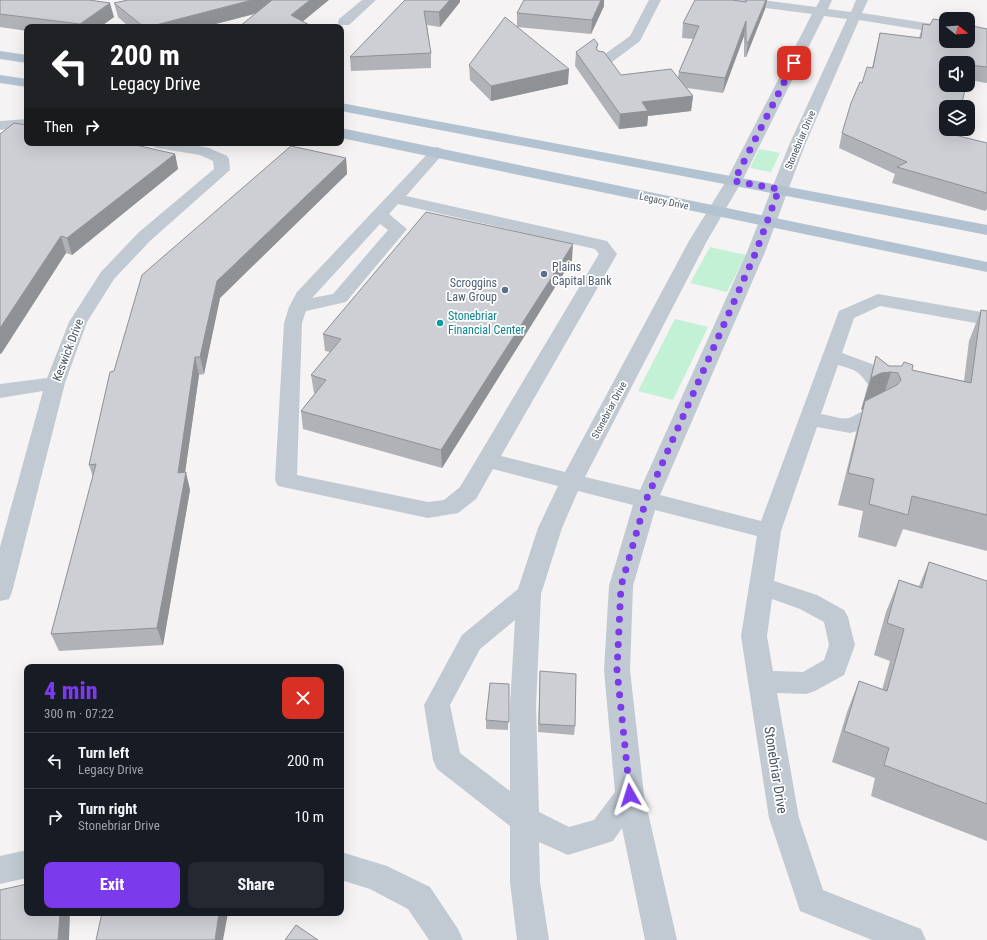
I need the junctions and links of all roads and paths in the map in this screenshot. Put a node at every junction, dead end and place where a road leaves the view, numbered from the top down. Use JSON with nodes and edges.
{"nodes":[{"id":1,"x":370,"y":0,"type":"edge"},
{"id":2,"x":656,"y":0,"type":"edge"},
{"id":3,"x":734,"y":0,"type":"edge"},
{"id":4,"x":798,"y":0,"type":"edge"},
{"id":5,"x":824,"y":5,"type":"edge"},
{"id":6,"x":859,"y":8,"type":"edge"},
{"id":7,"x":939,"y":20,"type":"edge"},
{"id":8,"x":344,"y":22,"type":"dead end"},
{"id":9,"x":939,"y":28,"type":"edge"},
{"id":10,"x":0,"y":55,"type":"edge"},
{"id":11,"x":24,"y":59,"type":"edge"},
{"id":12,"x":603,"y":62,"type":"edge"},
{"id":13,"x":0,"y":79,"type":"edge"},
{"id":14,"x":24,"y":82,"type":"edge"},
{"id":15,"x":344,"y":108,"type":"edge"},
{"id":16,"x":24,"y":123,"type":"edge"},
{"id":17,"x":4,"y":125,"type":"edge"},
{"id":18,"x":344,"y":134,"type":"edge"},
{"id":19,"x":175,"y":146,"type":"edge"},
{"id":20,"x":436,"y":152,"type":"junction"},
{"id":21,"x":734,"y":181,"type":"junction"},
{"id":22,"x":779,"y":189,"type":"junction"},
{"id":23,"x":394,"y":198,"type":"junction"},
{"id":24,"x":716,"y":212,"type":"junction"},
{"id":25,"x":379,"y":215,"type":"junction"},
{"id":26,"x":768,"y":222,"type":"junction"},
{"id":27,"x":987,"y":230,"type":"edge"},
{"id":28,"x":987,"y":267,"type":"edge"},
{"id":29,"x":298,"y":306,"type":"junction"},
{"id":30,"x":987,"y":319,"type":"edge"},
{"id":31,"x":833,"y":356,"type":"junction"},
{"id":32,"x":55,"y":383,"type":"junction"},
{"id":33,"x":884,"y":391,"type":"edge"},
{"id":34,"x":0,"y":392,"type":"edge"},
{"id":35,"x":879,"y":411,"type":"edge"},
{"id":36,"x":809,"y":419,"type":"junction"},
{"id":37,"x":487,"y":460,"type":"junction"},
{"id":38,"x":571,"y":482,"type":"junction"},
{"id":39,"x":646,"y":500,"type":"junction"},
{"id":40,"x":769,"y":531,"type":"junction"},
{"id":41,"x":761,"y":587,"type":"junction"},
{"id":42,"x":0,"y":592,"type":"edge"},
{"id":43,"x":530,"y":594,"type":"junction"},
{"id":44,"x":762,"y":682,"type":"junction"},
{"id":45,"x":630,"y":795,"type":"junction"},
{"id":46,"x":525,"y":820,"type":"junction"},
{"id":47,"x":24,"y":865,"type":"edge"},
{"id":48,"x":344,"y":867,"type":"edge"},
{"id":49,"x":0,"y":870,"type":"edge"},
{"id":50,"x":447,"y":940,"type":"edge"},
{"id":51,"x":533,"y":940,"type":"edge"},
{"id":52,"x":660,"y":940,"type":"edge"},
{"id":53,"x":910,"y":940,"type":"edge"}],
"edges":[{"from":1,"to":8,"type":"street"},
{"from":2,"to":12,"type":"street"},
{"from":3,"to":5,"type":"street"},
{"from":4,"to":5,"type":"street"},
{"from":5,"to":6,"type":"street"},
{"from":5,"to":21,"type":"street","name":"Stonebriar Drive"},
{"from":6,"to":7,"type":"street"},
{"from":6,"to":9,"type":"street"},
{"from":6,"to":22,"type":"street","name":"Stonebriar Drive"},
{"from":10,"to":11,"type":"main road"},
{"from":13,"to":14,"type":"main road"},
{"from":15,"to":21,"type":"main road"},
{"from":16,"to":17,"type":"street"},
{"from":18,"to":20,"type":"main road","name":"Legacy Drive"},
{"from":19,"to":32,"type":"street","name":"Keswick Drive"},
{"from":20,"to":23,"type":"street"},
{"from":20,"to":24,"type":"main road","name":"Legacy Drive"},
{"from":21,"to":22,"type":"main road"},
{"from":21,"to":24,"type":"street","name":"Stonebriar Drive"},
{"from":22,"to":26,"type":"street","name":"Stonebriar Drive"},
{"from":22,"to":27,"type":"main road"},
{"from":23,"to":25,"type":"street"},
{"from":23,"to":37,"type":"street"},
{"from":24,"to":26,"type":"main road","name":"Legacy Drive"},
{"from":24,"to":38,"type":"street","name":"Stonebriar Drive"},
{"from":25,"to":29,"type":"street"},
{"from":25,"to":29,"type":"street"},
{"from":26,"to":28,"type":"main road","name":"Legacy Drive"},
{"from":26,"to":39,"type":"street","name":"Stonebriar Drive"},
{"from":29,"to":37,"type":"street"},
{"from":30,"to":31,"type":"street","name":"Stonebriar Drive"},
{"from":31,"to":33,"type":"street"},
{"from":31,"to":36,"type":"street","name":"Stonebriar Drive"},
{"from":32,"to":34,"type":"street"},
{"from":32,"to":42,"type":"street","name":"Keswick Drive"},
{"from":35,"to":36,"type":"street"},
{"from":36,"to":40,"type":"street","name":"Stonebriar Drive"},
{"from":37,"to":38,"type":"street"},
{"from":38,"to":39,"type":"street"},
{"from":38,"to":43,"type":"street","name":"Stonebriar Drive"},
{"from":39,"to":40,"type":"street"},
{"from":39,"to":45,"type":"street","name":"Stonebriar Drive"},
{"from":40,"to":41,"type":"street","name":"Stonebriar Drive"},
{"from":41,"to":44,"type":"street","name":"Stonebriar Drive"},
{"from":41,"to":44,"type":"street"},
{"from":43,"to":46,"type":"street","name":"Stonebriar Drive"},
{"from":43,"to":46,"type":"street"},
{"from":44,"to":53,"type":"street","name":"Stonebriar Drive"},
{"from":45,"to":46,"type":"street"},
{"from":45,"to":52,"type":"street","name":"Stonebriar Drive"},
{"from":46,"to":51,"type":"street","name":"Stonebriar Drive"},
{"from":47,"to":49,"type":"street"},
{"from":48,"to":50,"type":"street"}]}
